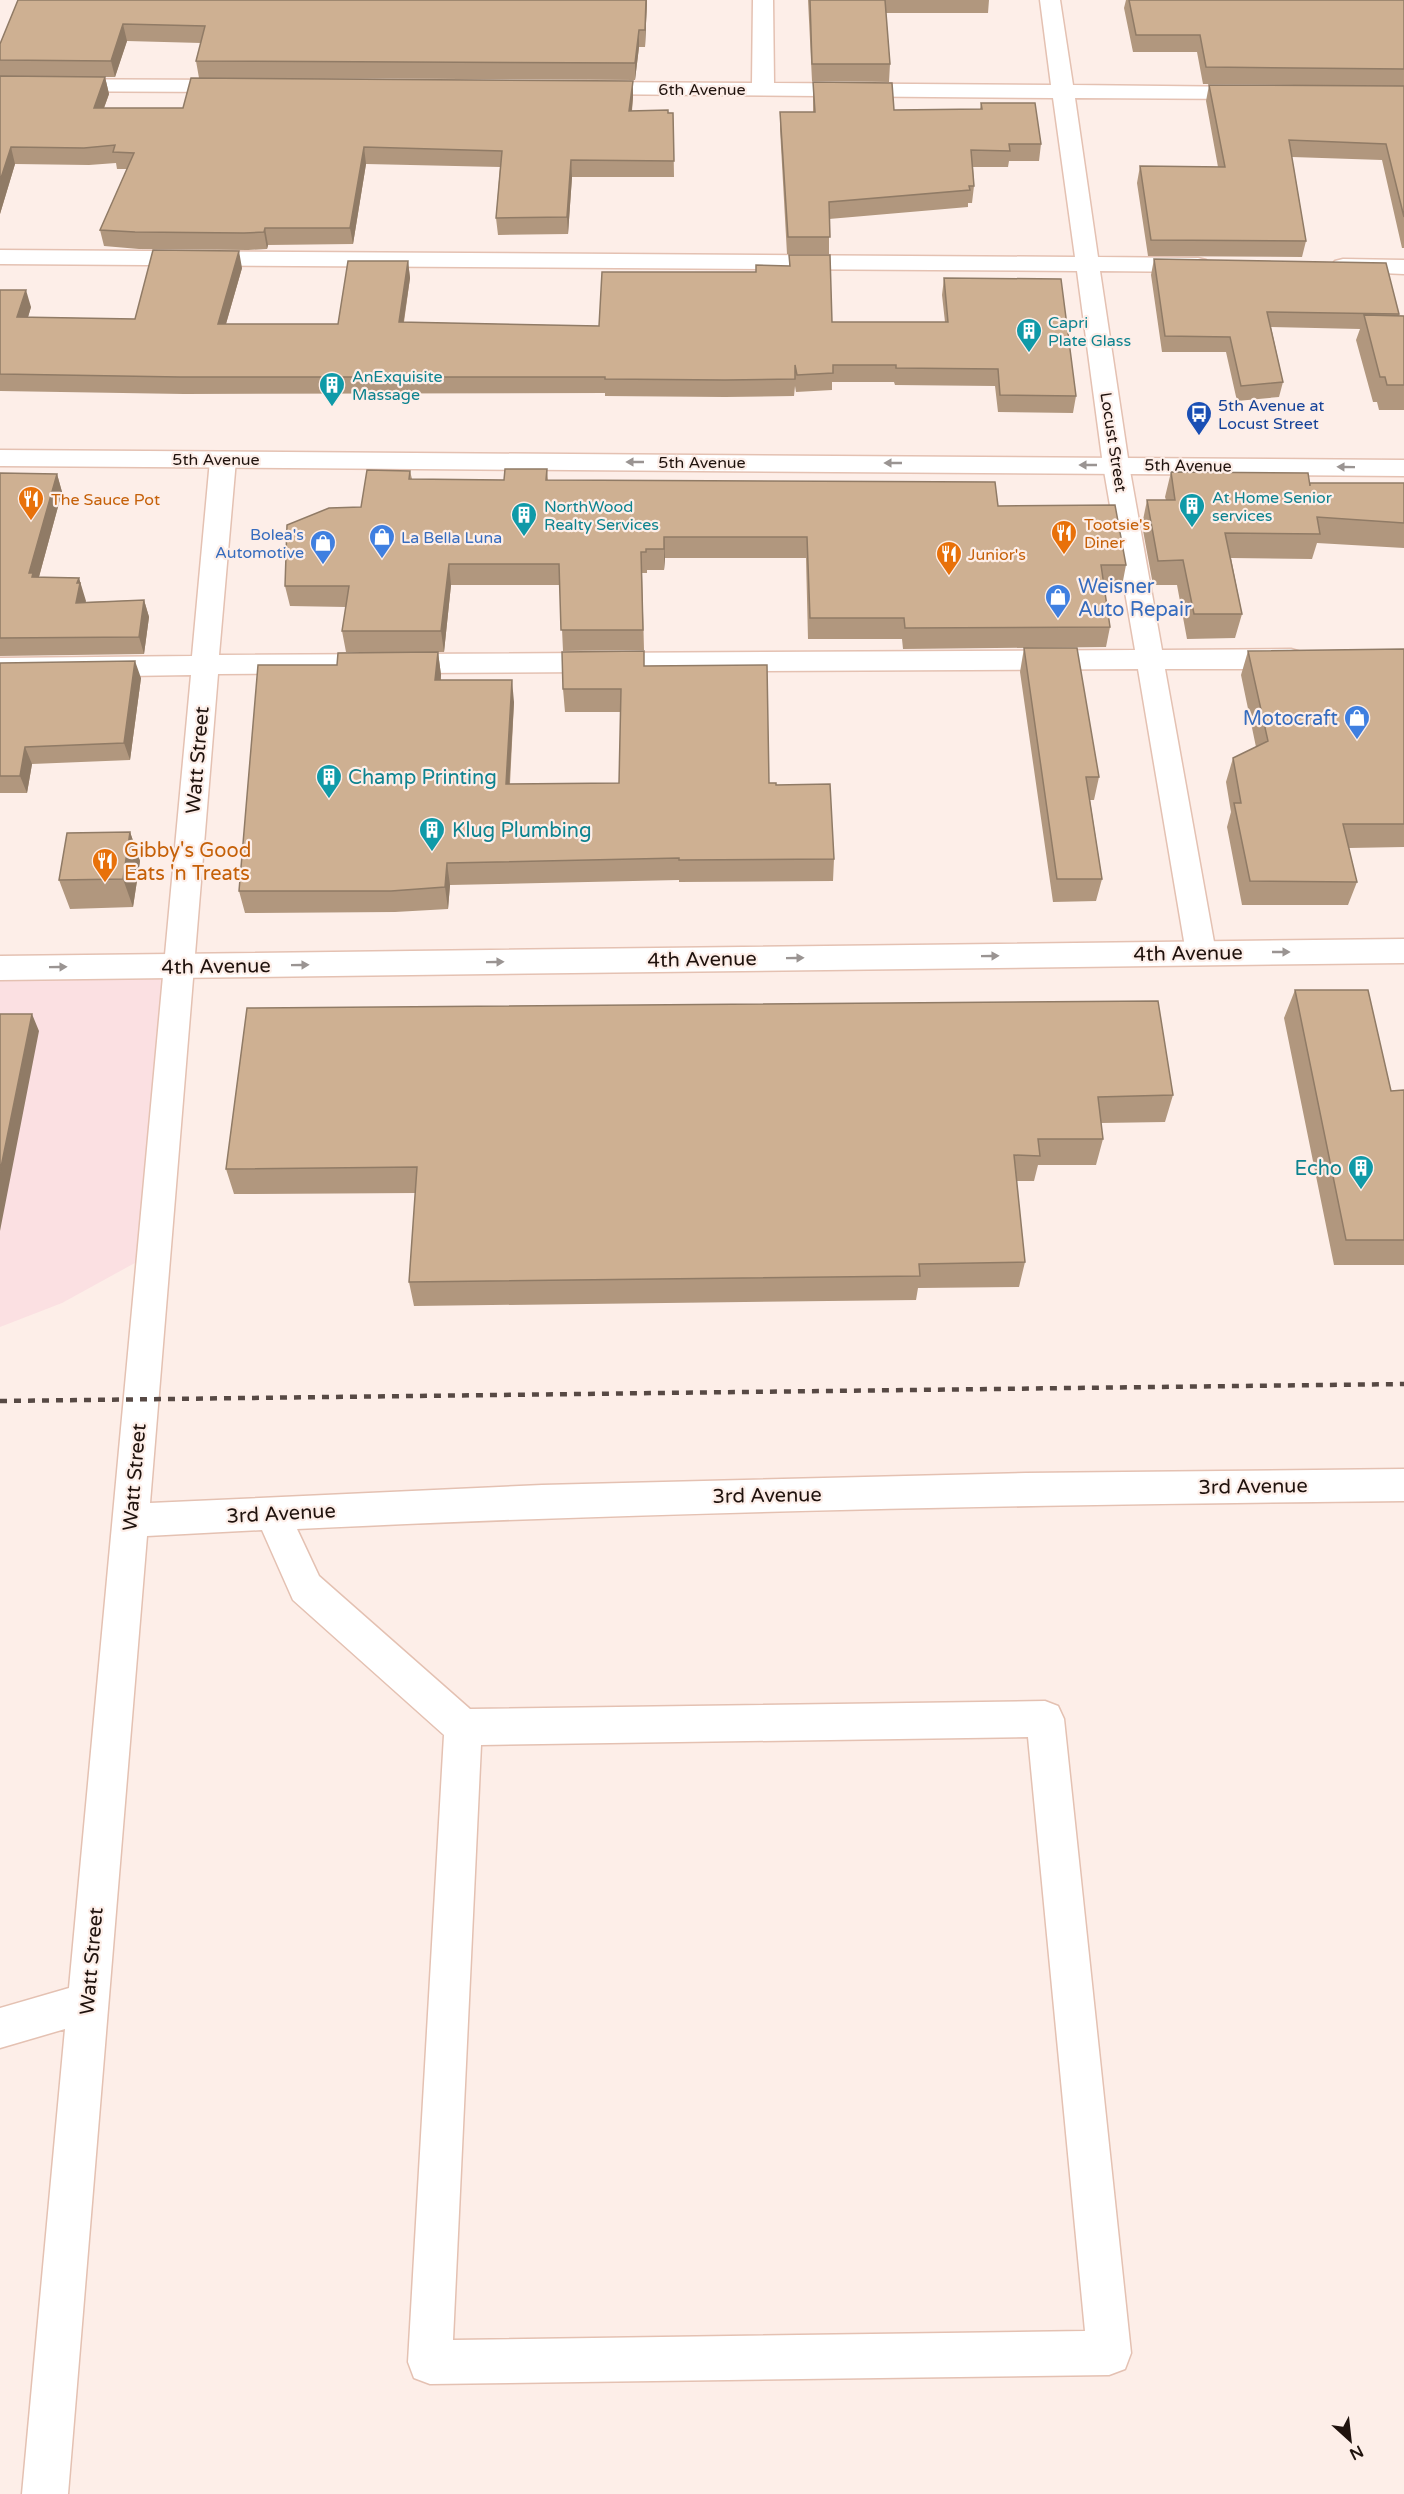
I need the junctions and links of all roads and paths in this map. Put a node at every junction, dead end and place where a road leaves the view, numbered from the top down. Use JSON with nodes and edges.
{"nodes":[{"id":1,"x":763,"y":0,"type":"edge"},
{"id":2,"x":1050,"y":0,"type":"edge"},
{"id":3,"x":0,"y":85,"type":"edge"},
{"id":4,"x":250,"y":87,"type":"edge"},
{"id":5,"x":572,"y":88,"type":"edge"},
{"id":6,"x":763,"y":90,"type":"junction"},
{"id":7,"x":1062,"y":91,"type":"junction"},
{"id":8,"x":1274,"y":93,"type":"edge"},
{"id":9,"x":0,"y":257,"type":"edge"},
{"id":10,"x":1088,"y":264,"type":"junction"},
{"id":11,"x":1216,"y":265,"type":"edge"},
{"id":12,"x":1322,"y":266,"type":"edge"},
{"id":13,"x":1404,"y":267,"type":"edge"},
{"id":14,"x":0,"y":458,"type":"edge"},
{"id":15,"x":223,"y":460,"type":"junction"},
{"id":16,"x":1116,"y":465,"type":"junction"},
{"id":17,"x":1404,"y":468,"type":"edge"},
{"id":18,"x":1312,"y":659,"type":"edge"},
{"id":19,"x":1150,"y":660,"type":"junction"},
{"id":20,"x":205,"y":665,"type":"junction"},
{"id":21,"x":0,"y":668,"type":"edge"},
{"id":22,"x":1404,"y":951,"type":"edge"},
{"id":23,"x":1201,"y":953,"type":"junction"},
{"id":24,"x":178,"y":966,"type":"junction"},
{"id":25,"x":0,"y":968,"type":"edge"},
{"id":26,"x":1404,"y":1485,"type":"edge"},
{"id":27,"x":272,"y":1513,"type":"junction"},
{"id":28,"x":130,"y":1520,"type":"junction"},
{"id":29,"x":463,"y":1727,"type":"junction"},
{"id":30,"x":87,"y":2003,"type":"junction"},
{"id":31,"x":0,"y":2028,"type":"edge"},
{"id":32,"x":45,"y":2494,"type":"edge"}],
"edges":[{"from":1,"to":6,"type":"street"},
{"from":2,"to":7,"type":"street","name":"Locust Street"},
{"from":3,"to":4,"type":"street"},
{"from":5,"to":6,"type":"street","name":"6th Avenue"},
{"from":6,"to":7,"type":"street","name":"6th Avenue"},
{"from":7,"to":8,"type":"street","name":"6th Avenue"},
{"from":7,"to":10,"type":"street","name":"Locust Street"},
{"from":9,"to":10,"type":"street"},
{"from":10,"to":11,"type":"street"},
{"from":10,"to":16,"type":"street","name":"Locust Street"},
{"from":12,"to":13,"type":"street"},
{"from":14,"to":15,"type":"street","name":"5th Avenue"},
{"from":16,"to":15,"type":"street","name":"5th Avenue","one_way":true},
{"from":15,"to":20,"type":"street","name":"Watt Street"},
{"from":17,"to":16,"type":"street","name":"5th Avenue","one_way":true},
{"from":16,"to":19,"type":"street","name":"Locust Street"},
{"from":18,"to":19,"type":"street"},
{"from":19,"to":20,"type":"street"},
{"from":19,"to":23,"type":"street","name":"Locust Street"},
{"from":20,"to":21,"type":"street"},
{"from":20,"to":24,"type":"street","name":"Watt Street"},
{"from":23,"to":22,"type":"street","name":"4th Avenue","one_way":true},
{"from":24,"to":23,"type":"street","name":"4th Avenue","one_way":true},
{"from":25,"to":24,"type":"street","name":"4th Avenue","one_way":true},
{"from":24,"to":28,"type":"street","name":"Watt Street"},
{"from":26,"to":27,"type":"street","name":"3rd Avenue"},
{"from":27,"to":28,"type":"street","name":"3rd Avenue"},
{"from":27,"to":29,"type":"street"},
{"from":28,"to":30,"type":"street","name":"Watt Street"},
{"from":29,"to":29,"type":"street"},
{"from":30,"to":31,"type":"street"},
{"from":30,"to":32,"type":"street","name":"Watt Street"}]}
